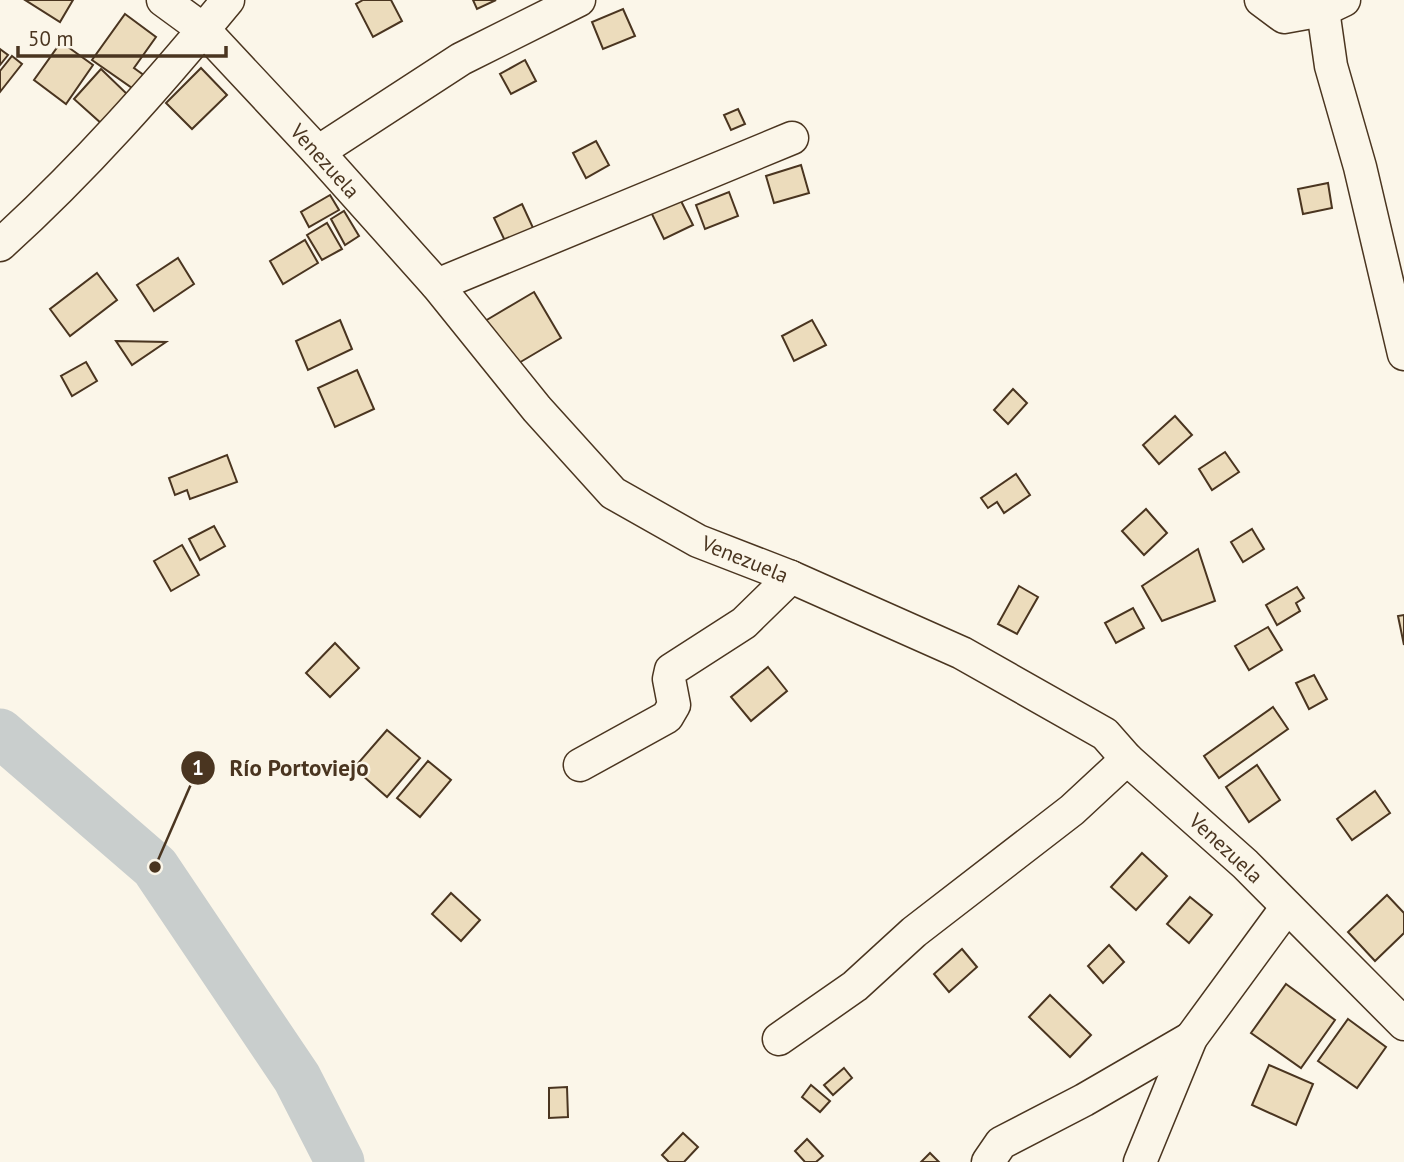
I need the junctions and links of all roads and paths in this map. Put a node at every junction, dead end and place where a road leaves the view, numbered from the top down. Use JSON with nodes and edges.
{"nodes":[{"id":1,"x":163,"y":0,"type":"edge"},
{"id":2,"x":228,"y":0,"type":"edge"},
{"id":3,"x":579,"y":0,"type":"edge"},
{"id":4,"x":1261,"y":0,"type":"edge"},
{"id":5,"x":1333,"y":5,"type":"edge"},
{"id":6,"x":204,"y":30,"type":"junction"},
{"id":7,"x":792,"y":138,"type":"dead end"},
{"id":8,"x":318,"y":152,"type":"junction"},
{"id":9,"x":0,"y":245,"type":"edge"},
{"id":10,"x":437,"y":285,"type":"junction"},
{"id":11,"x":1404,"y":354,"type":"edge"},
{"id":12,"x":791,"y":578,"type":"junction"},
{"id":13,"x":1127,"y":759,"type":"junction"},
{"id":14,"x":580,"y":765,"type":"dead end"},
{"id":15,"x":1287,"y":907,"type":"junction"},
{"id":16,"x":1399,"y":1013,"type":"edge"},
{"id":17,"x":1191,"y":1038,"type":"junction"},
{"id":18,"x":779,"y":1039,"type":"dead end"},
{"id":19,"x":988,"y":1162,"type":"edge"},
{"id":20,"x":1140,"y":1162,"type":"edge"}],
"edges":[{"from":1,"to":6,"type":"street","name":"Venezuela"},
{"from":2,"to":6,"type":"street"},
{"from":3,"to":8,"type":"street"},
{"from":4,"to":5,"type":"street"},
{"from":5,"to":11,"type":"street"},
{"from":6,"to":8,"type":"street","name":"Venezuela"},
{"from":6,"to":9,"type":"street"},
{"from":7,"to":10,"type":"street"},
{"from":8,"to":10,"type":"street","name":"Venezuela"},
{"from":10,"to":12,"type":"street","name":"Venezuela"},
{"from":12,"to":13,"type":"street","name":"Venezuela"},
{"from":12,"to":14,"type":"street"},
{"from":13,"to":15,"type":"street","name":"Venezuela"},
{"from":13,"to":18,"type":"street"},
{"from":15,"to":16,"type":"street","name":"Venezuela"},
{"from":15,"to":17,"type":"street"},
{"from":17,"to":19,"type":"street"},
{"from":17,"to":20,"type":"street"}]}
